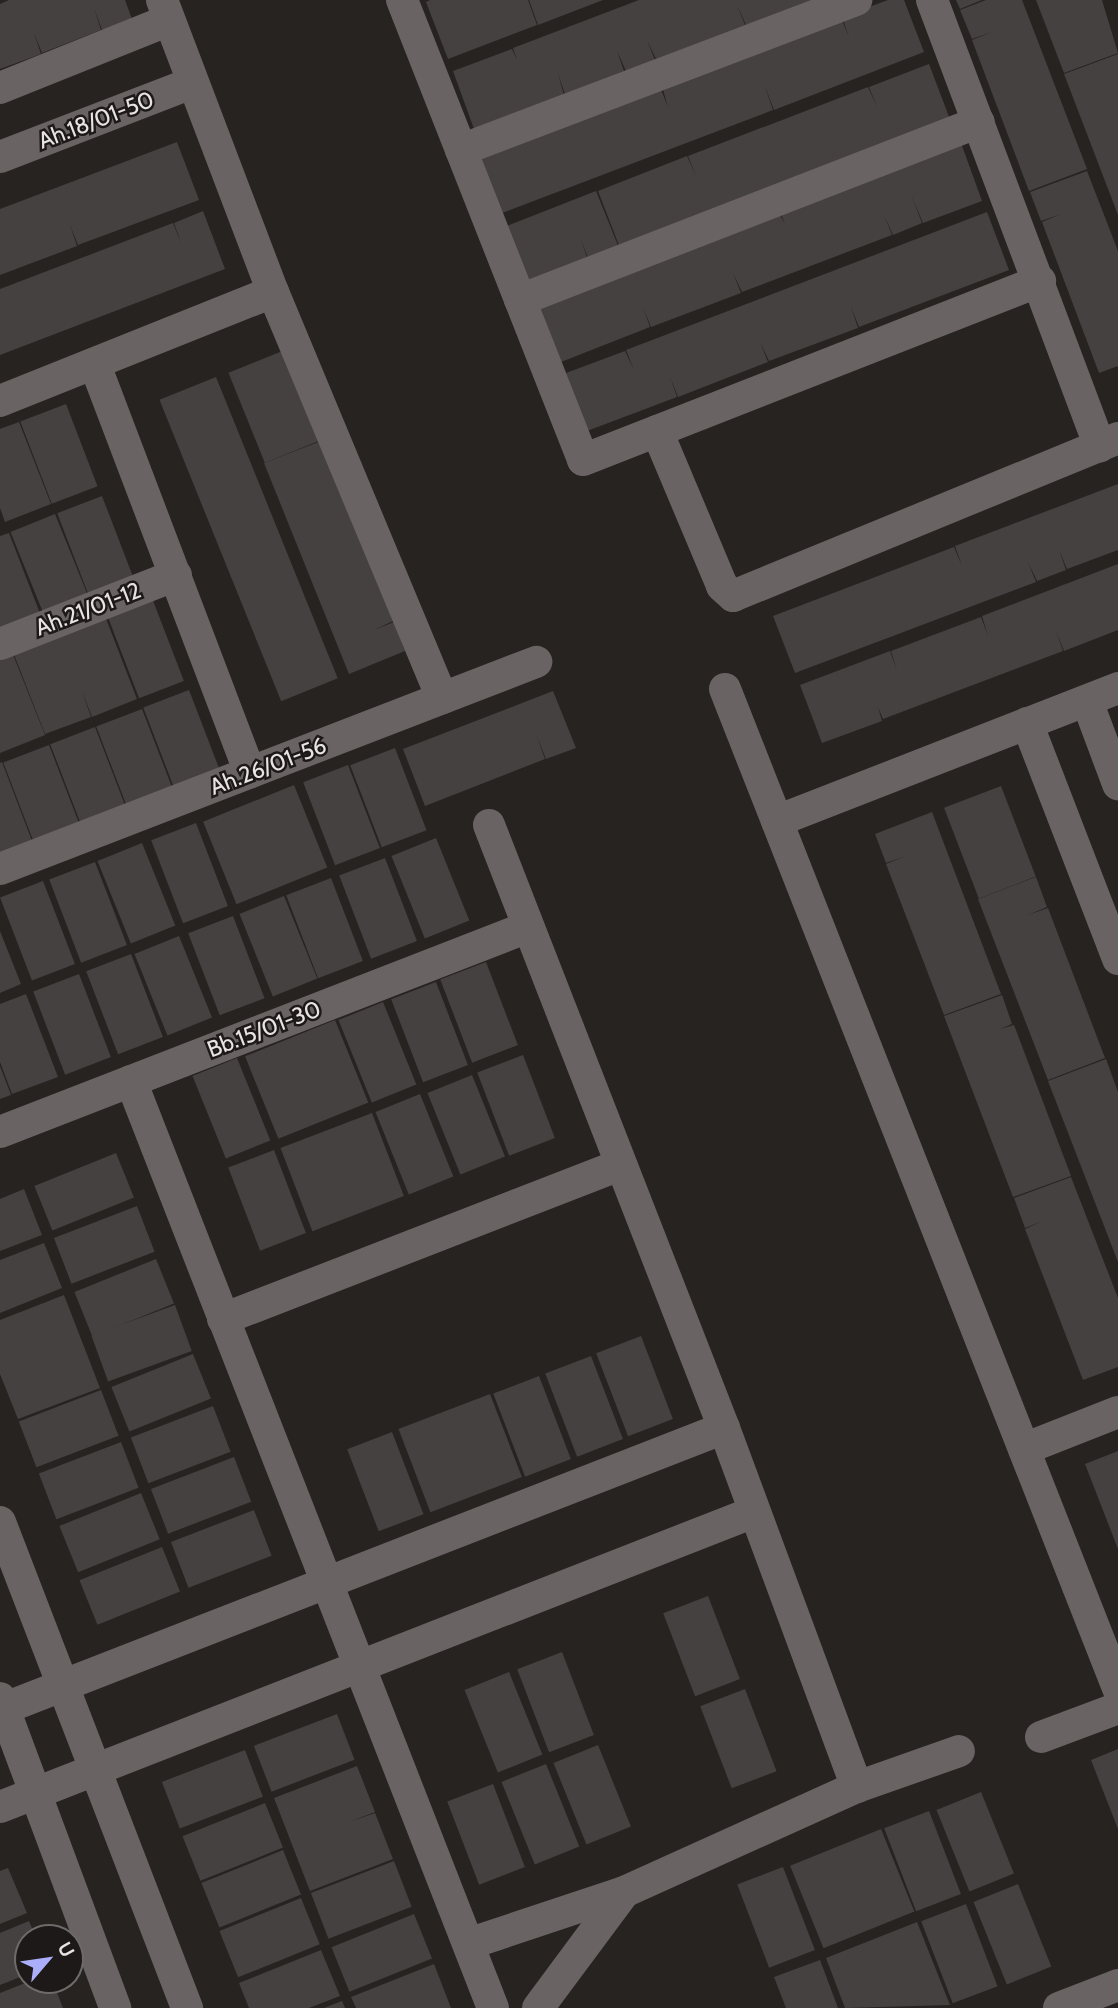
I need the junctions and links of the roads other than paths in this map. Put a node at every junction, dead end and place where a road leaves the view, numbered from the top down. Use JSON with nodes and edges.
{"nodes":[{"id":1,"x":402,"y":0,"type":"edge"},
{"id":2,"x":856,"y":0,"type":"edge"},
{"id":3,"x":932,"y":0,"type":"edge"},
{"id":4,"x":166,"y":10,"type":"edge"},
{"id":5,"x":192,"y":83,"type":"junction"},
{"id":6,"x":0,"y":88,"type":"edge"},
{"id":7,"x":979,"y":122,"type":"junction"},
{"id":8,"x":461,"y":150,"type":"junction"},
{"id":9,"x":0,"y":157,"type":"edge"},
{"id":10,"x":1040,"y":281,"type":"junction"},
{"id":11,"x":273,"y":292,"type":"junction"},
{"id":12,"x":520,"y":300,"type":"junction"},
{"id":13,"x":94,"y":365,"type":"junction"},
{"id":14,"x":0,"y":401,"type":"edge"},
{"id":15,"x":657,"y":431,"type":"junction"},
{"id":16,"x":1109,"y":442,"type":"edge"},
{"id":17,"x":176,"y":575,"type":"junction"},
{"id":18,"x":0,"y":644,"type":"edge"},
{"id":19,"x":536,"y":662,"type":"dead end"},
{"id":20,"x":1118,"y":688,"type":"edge"},
{"id":21,"x":725,"y":689,"type":"dead end"},
{"id":22,"x":442,"y":698,"type":"junction"},
{"id":23,"x":1087,"y":701,"type":"junction"},
{"id":24,"x":1027,"y":723,"type":"junction"},
{"id":25,"x":250,"y":772,"type":"junction"},
{"id":26,"x":1118,"y":784,"type":"edge"},
{"id":27,"x":777,"y":821,"type":"junction"},
{"id":28,"x":489,"y":825,"type":"dead end"},
{"id":29,"x":0,"y":869,"type":"edge"},
{"id":30,"x":528,"y":927,"type":"junction"},
{"id":31,"x":1118,"y":959,"type":"edge"},
{"id":32,"x":131,"y":1081,"type":"junction"},
{"id":33,"x":0,"y":1132,"type":"edge"},
{"id":34,"x":620,"y":1165,"type":"junction"},
{"id":35,"x":223,"y":1319,"type":"junction"},
{"id":36,"x":1118,"y":1412,"type":"edge"},
{"id":37,"x":724,"y":1428,"type":"junction"},
{"id":38,"x":1024,"y":1449,"type":"junction"},
{"id":39,"x":754,"y":1512,"type":"junction"},
{"id":40,"x":0,"y":1522,"type":"edge"},
{"id":41,"x":328,"y":1582,"type":"junction"},
{"id":42,"x":359,"y":1667,"type":"junction"},
{"id":43,"x":64,"y":1685,"type":"junction"},
{"id":44,"x":1118,"y":1688,"type":"edge"},
{"id":45,"x":1,"y":1705,"type":"edge"},
{"id":46,"x":1118,"y":1708,"type":"edge"},
{"id":47,"x":1041,"y":1737,"type":"dead end"},
{"id":48,"x":959,"y":1751,"type":"dead end"},
{"id":49,"x":94,"y":1770,"type":"junction"},
{"id":50,"x":857,"y":1787,"type":"junction"},
{"id":51,"x":34,"y":1793,"type":"junction"},
{"id":52,"x":0,"y":1807,"type":"edge"},
{"id":53,"x":624,"y":1892,"type":"junction"},
{"id":54,"x":471,"y":1943,"type":"junction"},
{"id":55,"x":1118,"y":1985,"type":"edge"},
{"id":56,"x":1076,"y":2005,"type":"edge"},
{"id":57,"x":116,"y":2008,"type":"edge"},
{"id":58,"x":187,"y":2008,"type":"edge"},
{"id":59,"x":493,"y":2008,"type":"edge"},
{"id":60,"x":538,"y":2008,"type":"edge"}],
"edges":[{"from":1,"to":8,"type":"street"},
{"from":2,"to":8,"type":"street"},
{"from":3,"to":7,"type":"street"},
{"from":4,"to":5,"type":"street"},
{"from":4,"to":6,"type":"street"},
{"from":5,"to":9,"type":"street","name":"Ah.18/01-50"},
{"from":5,"to":11,"type":"street"},
{"from":7,"to":10,"type":"street"},
{"from":7,"to":12,"type":"street"},
{"from":8,"to":12,"type":"street"},
{"from":10,"to":15,"type":"street"},
{"from":10,"to":16,"type":"street"},
{"from":11,"to":13,"type":"street"},
{"from":11,"to":22,"type":"street"},
{"from":12,"to":15,"type":"street"},
{"from":13,"to":14,"type":"street"},
{"from":13,"to":17,"type":"street"},
{"from":15,"to":16,"type":"street"},
{"from":17,"to":18,"type":"street","name":"Ah.21/01-12"},
{"from":17,"to":25,"type":"street"},
{"from":19,"to":22,"type":"street","name":"Ah.26/01-56"},
{"from":20,"to":23,"type":"street"},
{"from":21,"to":27,"type":"street"},
{"from":22,"to":25,"type":"street","name":"Ah.26/01-56"},
{"from":23,"to":24,"type":"street"},
{"from":23,"to":26,"type":"street"},
{"from":24,"to":27,"type":"street"},
{"from":24,"to":31,"type":"street"},
{"from":25,"to":29,"type":"street","name":"Ah.26/01-56"},
{"from":27,"to":38,"type":"street"},
{"from":28,"to":30,"type":"street"},
{"from":30,"to":32,"type":"street","name":"Bb.15/01-30"},
{"from":30,"to":34,"type":"street"},
{"from":32,"to":33,"type":"street","name":"Bb.15/01-30"},
{"from":32,"to":35,"type":"street"},
{"from":34,"to":35,"type":"street"},
{"from":34,"to":37,"type":"street"},
{"from":35,"to":41,"type":"street"},
{"from":36,"to":38,"type":"street"},
{"from":37,"to":39,"type":"street"},
{"from":37,"to":41,"type":"street"},
{"from":38,"to":44,"type":"street"},
{"from":39,"to":42,"type":"street"},
{"from":39,"to":50,"type":"street"},
{"from":40,"to":43,"type":"street"},
{"from":41,"to":42,"type":"street"},
{"from":41,"to":43,"type":"street"},
{"from":42,"to":49,"type":"street"},
{"from":42,"to":54,"type":"street"},
{"from":43,"to":45,"type":"street"},
{"from":43,"to":49,"type":"street"},
{"from":45,"to":51,"type":"street"},
{"from":46,"to":47,"type":"street"},
{"from":48,"to":50,"type":"street"},
{"from":49,"to":51,"type":"street"},
{"from":49,"to":58,"type":"street"},
{"from":50,"to":53,"type":"street"},
{"from":51,"to":52,"type":"street"},
{"from":51,"to":57,"type":"street"},
{"from":53,"to":54,"type":"street"},
{"from":53,"to":60,"type":"street"},
{"from":54,"to":59,"type":"street"},
{"from":55,"to":56,"type":"street"}]}
